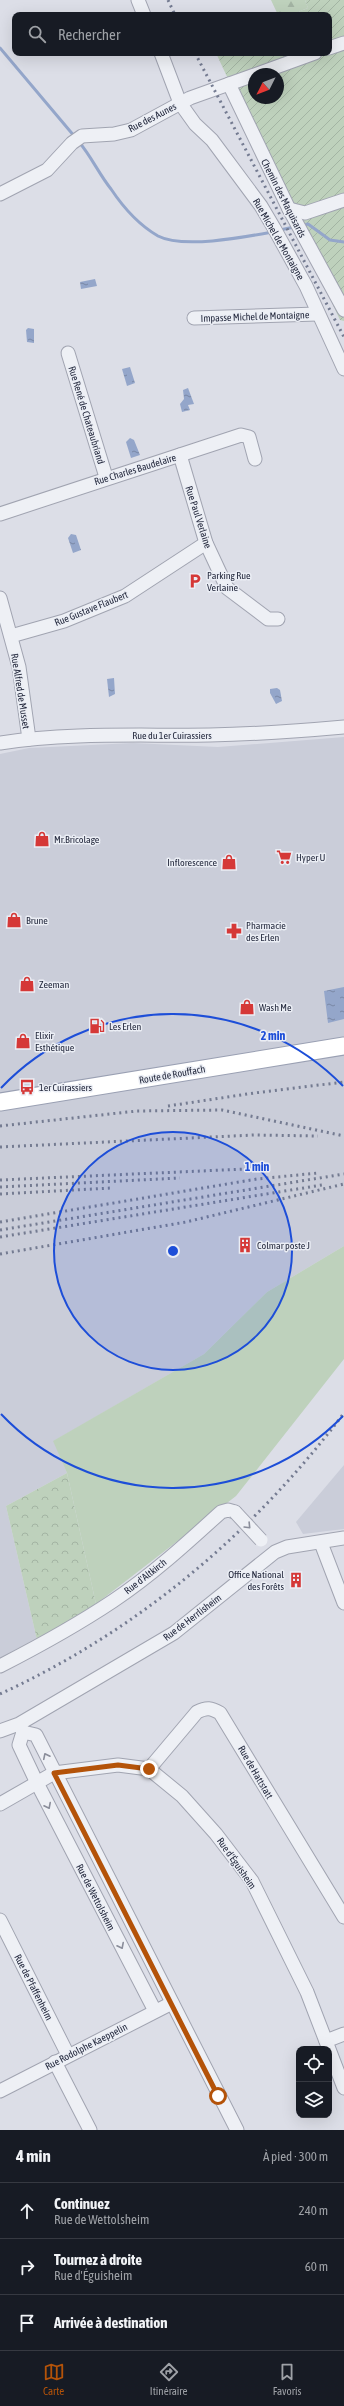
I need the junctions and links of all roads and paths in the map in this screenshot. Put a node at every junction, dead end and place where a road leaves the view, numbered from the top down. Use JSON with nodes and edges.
{"nodes":[{"id":1,"x":138,"y":0,"type":"edge"},
{"id":2,"x":143,"y":12,"type":"edge"},
{"id":3,"x":344,"y":43,"type":"edge"},
{"id":4,"x":332,"y":47,"type":"edge"},
{"id":5,"x":162,"y":56,"type":"edge"},
{"id":6,"x":307,"y":56,"type":"edge"},
{"id":7,"x":274,"y":68,"type":"edge"},
{"id":8,"x":248,"y":77,"type":"edge"},
{"id":9,"x":229,"y":84,"type":"junction"},
{"id":10,"x":180,"y":103,"type":"junction"},
{"id":11,"x":0,"y":194,"type":"edge"},
{"id":12,"x":344,"y":200,"type":"edge"},
{"id":13,"x":290,"y":210,"type":"junction"},
{"id":14,"x":344,"y":310,"type":"edge"},
{"id":15,"x":317,"y":314,"type":"junction"},
{"id":16,"x":194,"y":318,"type":"dead end"},
{"id":17,"x":68,"y":353,"type":"dead end"},
{"id":18,"x":344,"y":369,"type":"edge"},
{"id":19,"x":180,"y":455,"type":"junction"},
{"id":20,"x":255,"y":459,"type":"dead end"},
{"id":21,"x":106,"y":477,"type":"junction"},
{"id":22,"x":0,"y":514,"type":"edge"},
{"id":23,"x":206,"y":543,"type":"junction"},
{"id":24,"x":0,"y":598,"type":"edge"},
{"id":25,"x":278,"y":619,"type":"dead end"},
{"id":26,"x":11,"y":636,"type":"junction"},
{"id":27,"x":344,"y":727,"type":"edge"},
{"id":28,"x":29,"y":739,"type":"junction"},
{"id":29,"x":0,"y":743,"type":"edge"},
{"id":30,"x":344,"y":1046,"type":"edge"},
{"id":31,"x":0,"y":1102,"type":"edge"},
{"id":32,"x":344,"y":1538,"type":"edge"},
{"id":33,"x":321,"y":1543,"type":"junction"},
{"id":34,"x":275,"y":1552,"type":"junction"},
{"id":35,"x":344,"y":1603,"type":"edge"},
{"id":36,"x":0,"y":1666,"type":"edge"},
{"id":37,"x":21,"y":1728,"type":"junction"},
{"id":38,"x":0,"y":1731,"type":"edge"},
{"id":39,"x":149,"y":1769,"type":"junction"},
{"id":40,"x":54,"y":1773,"type":"junction"},
{"id":41,"x":37,"y":1783,"type":"junction"},
{"id":42,"x":0,"y":1804,"type":"edge"},
{"id":43,"x":344,"y":1917,"type":"edge"},
{"id":44,"x":0,"y":1920,"type":"edge"},
{"id":45,"x":172,"y":2003,"type":"junction"},
{"id":46,"x":155,"y":2011,"type":"junction"},
{"id":47,"x":344,"y":2034,"type":"edge"},
{"id":48,"x":326,"y":2040,"type":"junction"},
{"id":49,"x":68,"y":2055,"type":"junction"},
{"id":50,"x":55,"y":2062,"type":"junction"},
{"id":51,"x":344,"y":2088,"type":"edge"},
{"id":52,"x":0,"y":2091,"type":"edge"},
{"id":53,"x":90,"y":2130,"type":"edge"},
{"id":54,"x":237,"y":2130,"type":"edge"}],
"edges":[{"from":1,"to":2,"type":"street"},
{"from":3,"to":4,"type":"street"},
{"from":5,"to":10,"type":"street","name":"Rue Michel de Montaigne"},
{"from":6,"to":7,"type":"street"},
{"from":8,"to":9,"type":"street","name":"Rue des Aunes"},
{"from":9,"to":10,"type":"street","name":"Rue des Aunes"},
{"from":9,"to":13,"type":"street","name":"Chemin des Maquisards"},
{"from":10,"to":11,"type":"street","name":"Rue des Aunes"},
{"from":10,"to":15,"type":"street","name":"Rue Michel de Montaigne"},
{"from":12,"to":13,"type":"street"},
{"from":13,"to":14,"type":"street","name":"Chemin des Maquisards"},
{"from":15,"to":16,"type":"street","name":"Impasse Michel de Montaigne"},
{"from":15,"to":18,"type":"street","name":"Rue Michel de Montaigne"},
{"from":17,"to":21,"type":"street","name":"Rue René de Chateaubriand"},
{"from":19,"to":20,"type":"street","name":"Rue Charles Baudelaire"},
{"from":19,"to":21,"type":"street","name":"Rue Charles Baudelaire"},
{"from":19,"to":23,"type":"street","name":"Rue Paul Verlaine"},
{"from":21,"to":22,"type":"street","name":"Rue Charles Baudelaire"},
{"from":23,"to":25,"type":"street","name":"Rue Paul Verlaine"},
{"from":23,"to":26,"type":"street","name":"Rue Gustave Flaubert"},
{"from":24,"to":26,"type":"street","name":"Rue Alfred de Musset"},
{"from":26,"to":28,"type":"street","name":"Rue Alfred de Musset"},
{"from":27,"to":28,"type":"street","name":"Rue du 1er Cuirassiers"},
{"from":28,"to":29,"type":"street","name":"Rue du 1er Cuirassiers"},
{"from":30,"to":31,"type":"main road","name":"Route de Rouffach"},
{"from":32,"to":33,"type":"street","name":"Rue de Herrlisheim"},
{"from":33,"to":34,"type":"street","name":"Rue de Herrlisheim"},
{"from":33,"to":35,"type":"street"},
{"from":36,"to":34,"type":"street","name":"Rue d'Altkirch","one_way":true,"bridge":true},
{"from":34,"to":37,"type":"street","name":"Rue de Herrlisheim"},
{"from":37,"to":38,"type":"street","name":"Rue de Herrlisheim"},
{"from":40,"to":37,"type":"street","name":"Rue de Wettolsheim","one_way":true},
{"from":37,"to":41,"type":"street","name":"Rue de Wettolsheim"},
{"from":39,"to":40,"type":"street"},
{"from":39,"to":43,"type":"street","name":"Rue de Hattstatt"},
{"from":39,"to":48,"type":"street","name":"Rue d'Éguisheim"},
{"from":40,"to":41,"type":"street"},
{"from":40,"to":45,"type":"street","name":"Rue de Wettolsheim"},
{"from":41,"to":42,"type":"street"},
{"from":41,"to":46,"type":"street","name":"Rue de Wettolsheim","one_way":true},
{"from":44,"to":49,"type":"street","name":"Rue de Pfaffenheim"},
{"from":45,"to":46,"type":"street","name":"Rue Rodolphe Kaeppelin"},
{"from":45,"to":54,"type":"street","name":"Rue de Wettolsheim"},
{"from":46,"to":49,"type":"street","name":"Rue Rodolphe Kaeppelin"},
{"from":47,"to":48,"type":"street"},
{"from":48,"to":51,"type":"street","name":"Rue d'Éguisheim"},
{"from":49,"to":50,"type":"street","name":"Rue Rodolphe Kaeppelin"},
{"from":50,"to":52,"type":"street","name":"Rue Rodolphe Kaeppelin"},
{"from":50,"to":53,"type":"street"}]}
